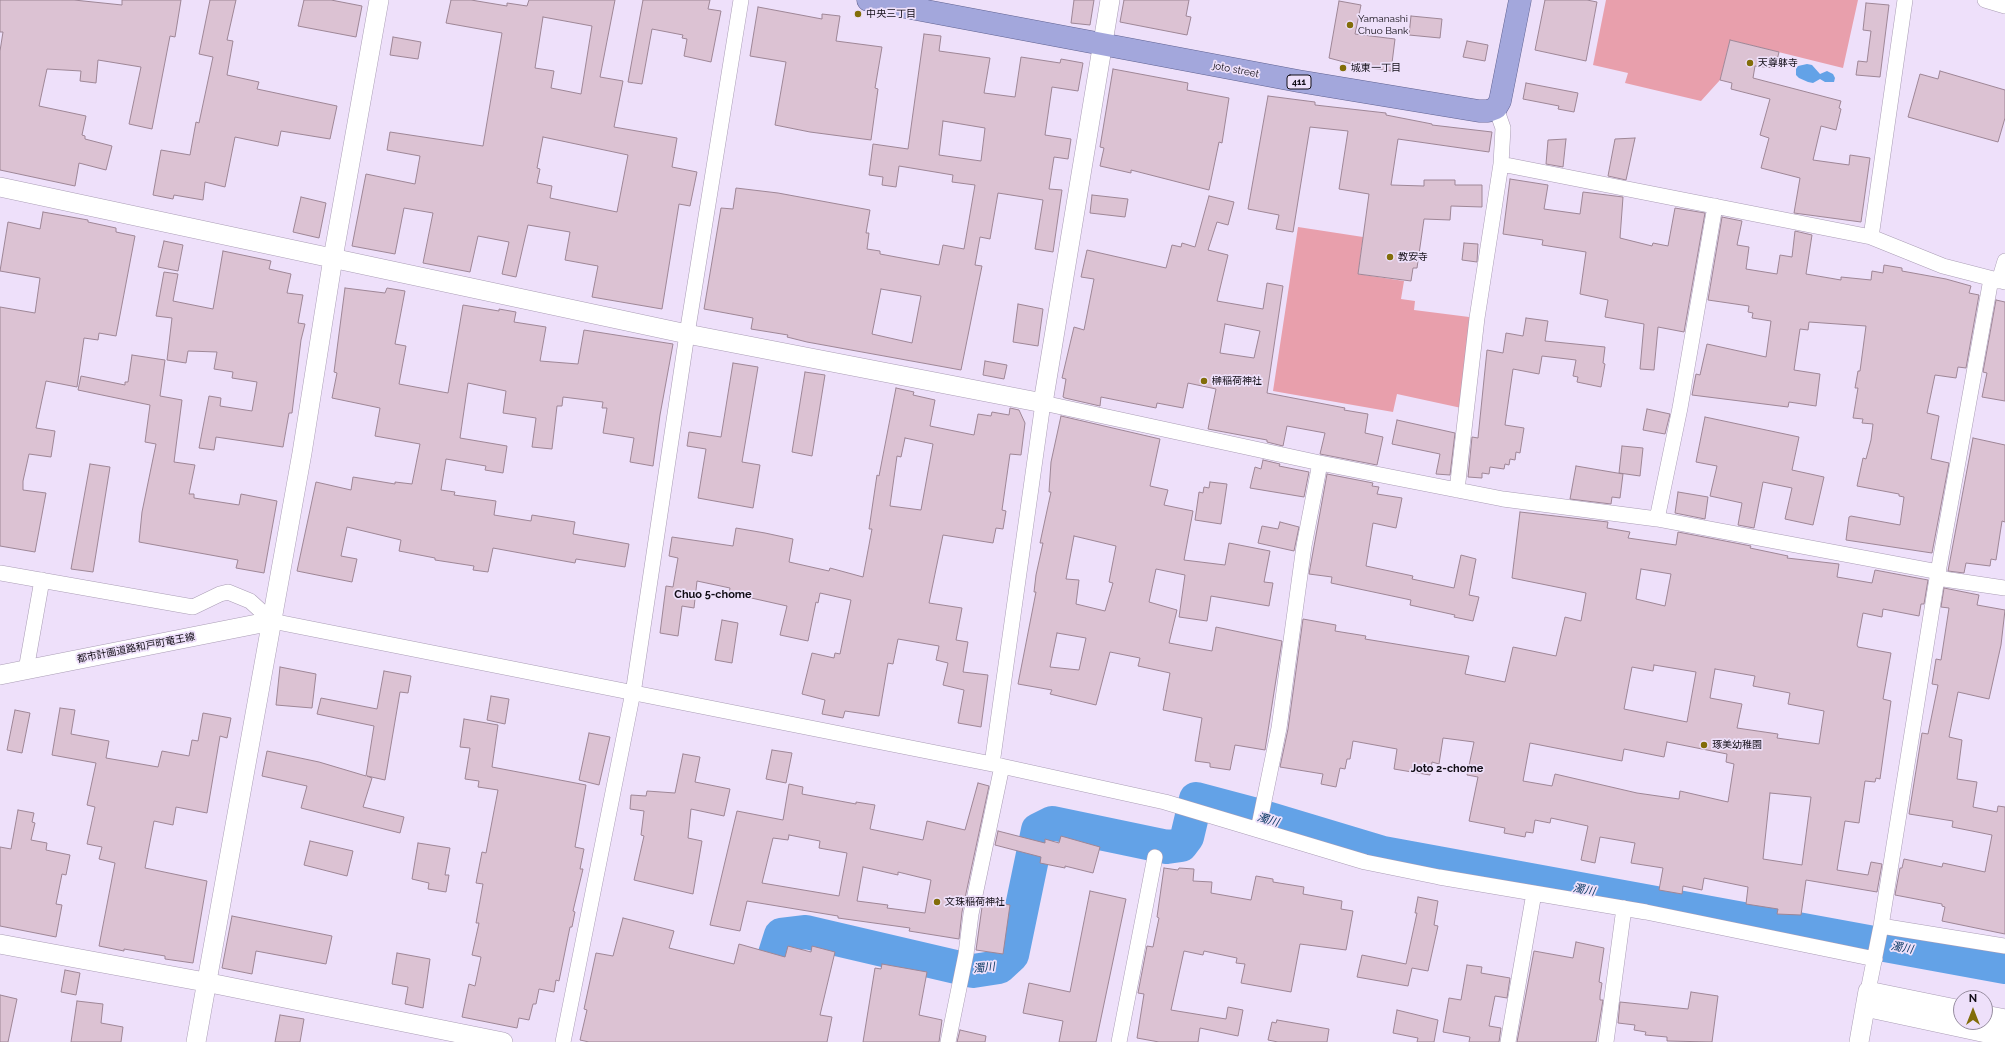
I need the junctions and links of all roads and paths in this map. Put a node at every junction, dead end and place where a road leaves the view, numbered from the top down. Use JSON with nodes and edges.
{"nodes":[{"id":1,"x":379,"y":0,"type":"edge"},
{"id":2,"x":741,"y":0,"type":"edge"},
{"id":3,"x":868,"y":0,"type":"edge"},
{"id":4,"x":1110,"y":0,"type":"edge"},
{"id":5,"x":1520,"y":0,"type":"edge"},
{"id":6,"x":1905,"y":0,"type":"edge"},
{"id":7,"x":1985,"y":0,"type":"edge"},
{"id":8,"x":2005,"y":6,"type":"edge"},
{"id":9,"x":1102,"y":44,"type":"junction"},
{"id":10,"x":1496,"y":108,"type":"junction"},
{"id":11,"x":1501,"y":164,"type":"junction"},
{"id":12,"x":0,"y":187,"type":"edge"},
{"id":13,"x":1715,"y":206,"type":"junction"},
{"id":14,"x":1871,"y":237,"type":"junction"},
{"id":15,"x":333,"y":258,"type":"junction"},
{"id":16,"x":2005,"y":261,"type":"edge"},
{"id":17,"x":1998,"y":281,"type":"edge"},
{"id":18,"x":688,"y":334,"type":"junction"},
{"id":19,"x":1043,"y":403,"type":"junction"},
{"id":20,"x":1320,"y":463,"type":"junction"},
{"id":21,"x":1457,"y":490,"type":"junction"},
{"id":22,"x":1657,"y":519,"type":"junction"},
{"id":23,"x":0,"y":573,"type":"edge"},
{"id":24,"x":1938,"y":575,"type":"junction"},
{"id":25,"x":42,"y":580,"type":"junction"},
{"id":26,"x":2005,"y":588,"type":"edge"},
{"id":27,"x":272,"y":621,"type":"junction"},
{"id":28,"x":26,"y":670,"type":"junction"},
{"id":29,"x":0,"y":675,"type":"edge"},
{"id":30,"x":633,"y":693,"type":"junction"},
{"id":31,"x":997,"y":765,"type":"junction"},
{"id":32,"x":1258,"y":830,"type":"junction"},
{"id":33,"x":1155,"y":857,"type":"dead end"},
{"id":34,"x":1534,"y":893,"type":"junction"},
{"id":35,"x":1624,"y":908,"type":"junction"},
{"id":36,"x":1881,"y":926,"type":"junction"},
{"id":37,"x":0,"y":944,"type":"edge"},
{"id":38,"x":2005,"y":946,"type":"edge"},
{"id":39,"x":1875,"y":958,"type":"junction"},
{"id":40,"x":205,"y":982,"type":"junction"},
{"id":41,"x":1867,"y":999,"type":"junction"},
{"id":42,"x":1953,"y":1009,"type":"edge"},
{"id":43,"x":1993,"y":1017,"type":"edge"},
{"id":44,"x":2005,"y":1019,"type":"edge"},
{"id":45,"x":2005,"y":1037,"type":"edge"},
{"id":46,"x":196,"y":1042,"type":"edge"},
{"id":47,"x":503,"y":1042,"type":"edge"},
{"id":48,"x":563,"y":1042,"type":"edge"},
{"id":49,"x":948,"y":1042,"type":"edge"},
{"id":50,"x":1119,"y":1042,"type":"edge"},
{"id":51,"x":1508,"y":1042,"type":"edge"},
{"id":52,"x":1606,"y":1042,"type":"edge"},
{"id":53,"x":1859,"y":1042,"type":"edge"}],
"edges":[{"from":1,"to":15,"type":"street"},
{"from":2,"to":18,"type":"street"},
{"from":3,"to":9,"type":"highway","name":"joto street","number":"411"},
{"from":4,"to":9,"type":"street"},
{"from":5,"to":10,"type":"highway"},
{"from":6,"to":14,"type":"street"},
{"from":7,"to":8,"type":"street"},
{"from":9,"to":10,"type":"highway","name":"joto street","number":"411"},
{"from":9,"to":19,"type":"street"},
{"from":10,"to":11,"type":"street"},
{"from":11,"to":13,"type":"street"},
{"from":11,"to":21,"type":"street"},
{"from":12,"to":15,"type":"street"},
{"from":13,"to":14,"type":"street"},
{"from":13,"to":22,"type":"street"},
{"from":14,"to":17,"type":"street"},
{"from":15,"to":18,"type":"street"},
{"from":15,"to":27,"type":"street"},
{"from":16,"to":17,"type":"street"},
{"from":17,"to":24,"type":"street"},
{"from":18,"to":19,"type":"street"},
{"from":18,"to":30,"type":"street"},
{"from":19,"to":20,"type":"street"},
{"from":19,"to":31,"type":"street"},
{"from":20,"to":21,"type":"street"},
{"from":20,"to":32,"type":"street"},
{"from":21,"to":22,"type":"street"},
{"from":22,"to":24,"type":"street"},
{"from":23,"to":25,"type":"street"},
{"from":24,"to":26,"type":"street"},
{"from":24,"to":36,"type":"street"},
{"from":25,"to":27,"type":"street"},
{"from":25,"to":28,"type":"street"},
{"from":27,"to":28,"type":"street","name":"都市計画道路和戸町竜王線"},
{"from":27,"to":30,"type":"street"},
{"from":27,"to":40,"type":"street"},
{"from":28,"to":29,"type":"street","name":"都市計画道路和戸町竜王線"},
{"from":30,"to":31,"type":"street"},
{"from":30,"to":48,"type":"street"},
{"from":31,"to":32,"type":"street"},
{"from":31,"to":49,"type":"street"},
{"from":32,"to":34,"type":"street"},
{"from":33,"to":50,"type":"street"},
{"from":34,"to":35,"type":"street"},
{"from":34,"to":51,"type":"street"},
{"from":35,"to":39,"type":"street"},
{"from":35,"to":52,"type":"street"},
{"from":36,"to":38,"type":"street"},
{"from":36,"to":39,"type":"street"},
{"from":37,"to":40,"type":"street"},
{"from":39,"to":41,"type":"street"},
{"from":40,"to":46,"type":"street"},
{"from":40,"to":47,"type":"street"},
{"from":41,"to":42,"type":"street"},
{"from":41,"to":45,"type":"street"},
{"from":41,"to":53,"type":"street"},
{"from":43,"to":44,"type":"street"}]}
